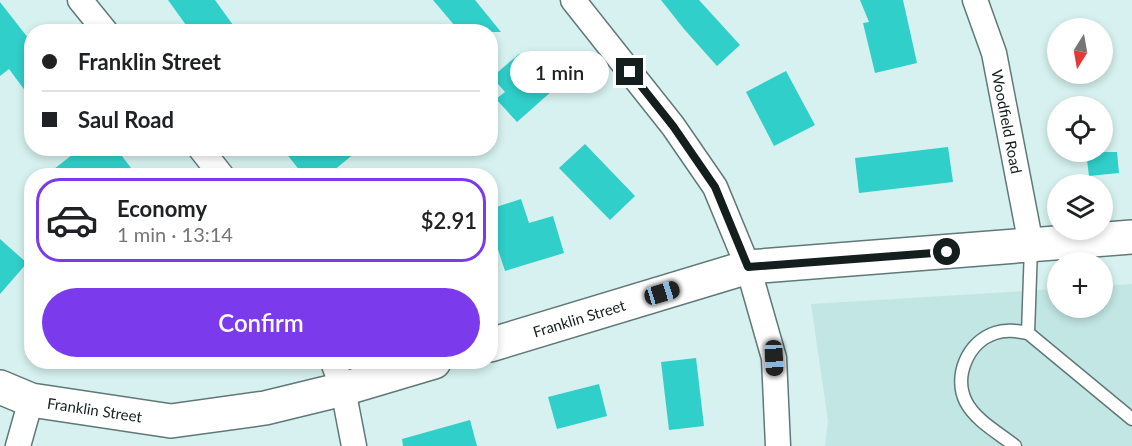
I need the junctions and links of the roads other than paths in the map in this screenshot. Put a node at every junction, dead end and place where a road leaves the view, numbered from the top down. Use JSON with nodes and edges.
{"nodes":[{"id":1,"x":80,"y":0,"type":"edge"},
{"id":2,"x":573,"y":0,"type":"edge"},
{"id":3,"x":975,"y":0,"type":"edge"},
{"id":4,"x":100,"y":24,"type":"edge"},
{"id":5,"x":1132,"y":237,"type":"edge"},
{"id":6,"x":1031,"y":245,"type":"junction"},
{"id":7,"x":748,"y":267,"type":"junction"},
{"id":8,"x":1028,"y":333,"type":"junction"},
{"id":9,"x":498,"y":343,"type":"edge"},
{"id":10,"x":382,"y":369,"type":"edge"},
{"id":11,"x":338,"y":375,"type":"edge"},
{"id":12,"x":0,"y":387,"type":"edge"},
{"id":13,"x":31,"y":400,"type":"junction"},
{"id":14,"x":1132,"y":419,"type":"edge"},
{"id":15,"x":18,"y":446,"type":"edge"},
{"id":16,"x":354,"y":446,"type":"edge"},
{"id":17,"x":778,"y":446,"type":"edge"},
{"id":18,"x":1015,"y":446,"type":"edge"}],
"edges":[{"from":1,"to":4,"type":"street"},
{"from":2,"to":7,"type":"street"},
{"from":3,"to":6,"type":"street","name":"Woodfield Road"},
{"from":5,"to":6,"type":"street","name":"Franklin Street"},
{"from":6,"to":7,"type":"street","name":"Franklin Street"},
{"from":6,"to":8,"type":"lane"},
{"from":7,"to":9,"type":"street","name":"Franklin Street"},
{"from":7,"to":17,"type":"street"},
{"from":8,"to":14,"type":"lane"},
{"from":8,"to":18,"type":"lane"},
{"from":10,"to":11,"type":"street","name":"Franklin Street"},
{"from":11,"to":13,"type":"street","name":"Franklin Street"},
{"from":11,"to":16,"type":"street"},
{"from":12,"to":13,"type":"street","name":"Franklin Street"},
{"from":13,"to":15,"type":"street"}]}
